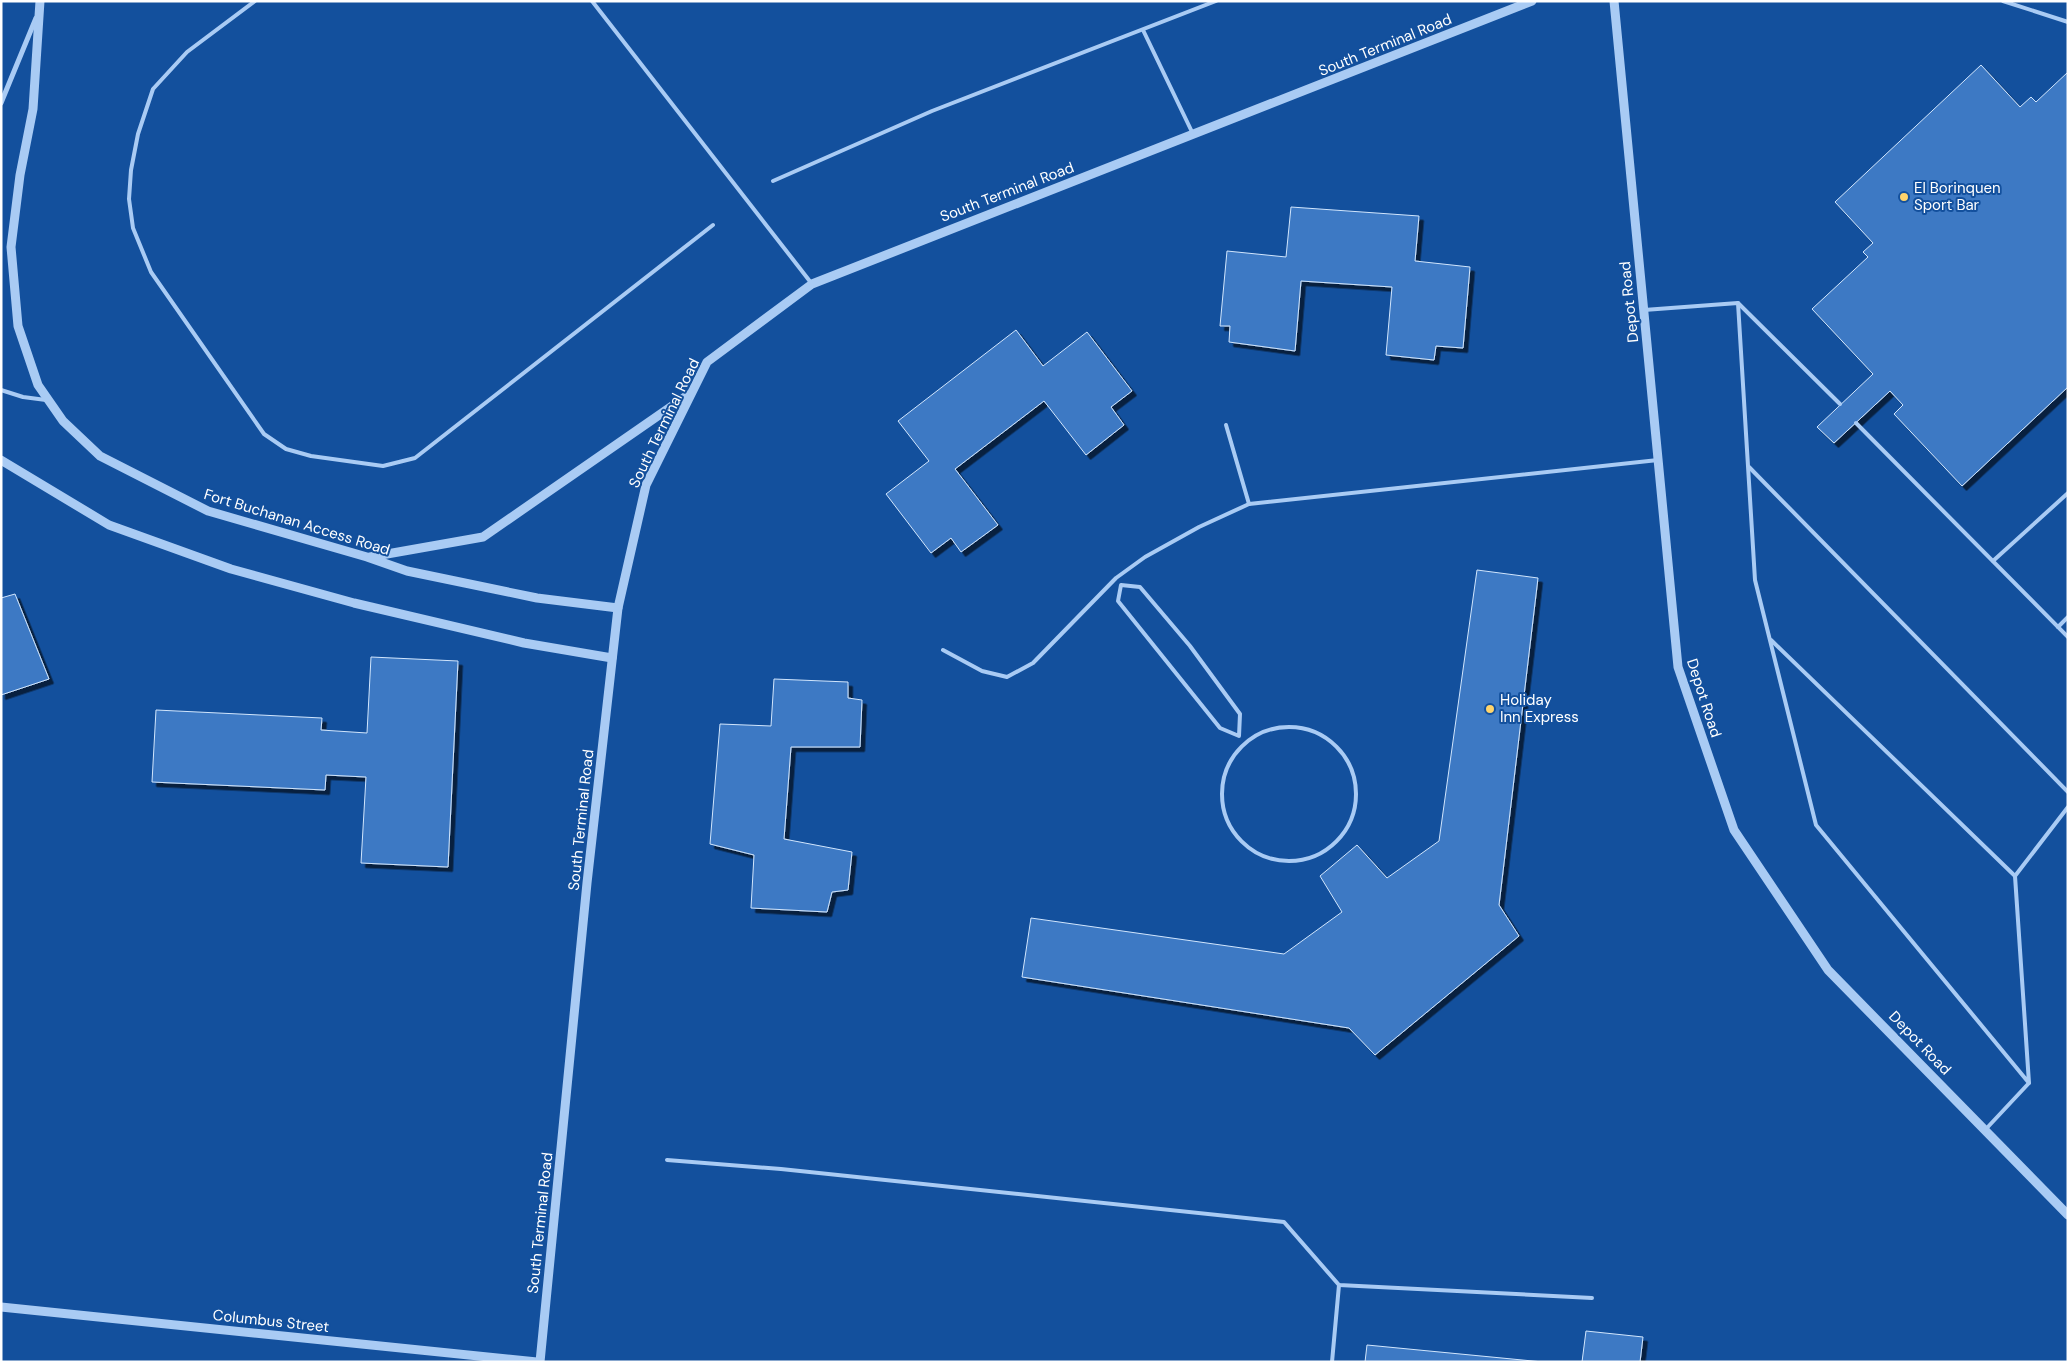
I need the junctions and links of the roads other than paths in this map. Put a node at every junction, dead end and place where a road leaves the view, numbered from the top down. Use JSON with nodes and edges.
{"nodes":[{"id":1,"x":255,"y":1,"type":"edge"},
{"id":2,"x":592,"y":1,"type":"edge"},
{"id":3,"x":1216,"y":1,"type":"edge"},
{"id":4,"x":1532,"y":1,"type":"edge"},
{"id":5,"x":1614,"y":1,"type":"edge"},
{"id":6,"x":2003,"y":1,"type":"edge"},
{"id":7,"x":40,"y":5,"type":"edge"},
{"id":8,"x":2068,"y":22,"type":"edge"},
{"id":9,"x":1143,"y":30,"type":"junction"},
{"id":10,"x":1,"y":103,"type":"edge"},
{"id":11,"x":1193,"y":135,"type":"junction"},
{"id":12,"x":773,"y":181,"type":"dead end"},
{"id":13,"x":713,"y":225,"type":"dead end"},
{"id":14,"x":812,"y":284,"type":"junction"},
{"id":15,"x":1738,"y":303,"type":"junction"},
{"id":16,"x":1644,"y":310,"type":"junction"},
{"id":17,"x":1,"y":390,"type":"edge"},
{"id":18,"x":691,"y":394,"type":"junction"},
{"id":19,"x":48,"y":400,"type":"junction"},
{"id":20,"x":1840,"y":404,"type":"dead end"},
{"id":21,"x":1856,"y":423,"type":"dead end"},
{"id":22,"x":1226,"y":425,"type":"dead end"},
{"id":23,"x":1,"y":460,"type":"edge"},
{"id":24,"x":1658,"y":460,"type":"junction"},
{"id":25,"x":1748,"y":466,"type":"junction"},
{"id":26,"x":2068,"y":493,"type":"edge"},
{"id":27,"x":1249,"y":504,"type":"junction"},
{"id":28,"x":367,"y":557,"type":"junction"},
{"id":29,"x":1993,"y":561,"type":"junction"},
{"id":30,"x":1116,"y":578,"type":"junction"},
{"id":31,"x":1121,"y":585,"type":"junction"},
{"id":32,"x":618,"y":608,"type":"junction"},
{"id":33,"x":2068,"y":617,"type":"edge"},
{"id":34,"x":2058,"y":627,"type":"junction"},
{"id":35,"x":2068,"y":637,"type":"edge"},
{"id":36,"x":1770,"y":639,"type":"junction"},
{"id":37,"x":943,"y":650,"type":"dead end"},
{"id":38,"x":612,"y":658,"type":"junction"},
{"id":39,"x":1239,"y":736,"type":"junction"},
{"id":40,"x":1245,"y":742,"type":"junction"},
{"id":41,"x":2068,"y":792,"type":"edge"},
{"id":42,"x":2068,"y":807,"type":"edge"},
{"id":43,"x":2015,"y":876,"type":"junction"},
{"id":44,"x":2029,"y":1083,"type":"junction"},
{"id":45,"x":1985,"y":1130,"type":"junction"},
{"id":46,"x":667,"y":1160,"type":"dead end"},
{"id":47,"x":2068,"y":1215,"type":"edge"},
{"id":48,"x":1339,"y":1285,"type":"junction"},
{"id":49,"x":1592,"y":1298,"type":"dead end"},
{"id":50,"x":1,"y":1307,"type":"edge"},
{"id":51,"x":538,"y":1362,"type":"edge"},
{"id":52,"x":1332,"y":1362,"type":"edge"}],
"edges":[{"from":1,"to":13,"type":"lane"},
{"from":2,"to":14,"type":"lane"},
{"from":3,"to":9,"type":"lane"},
{"from":4,"to":11,"type":"street","name":"South Terminal Road"},
{"from":5,"to":16,"type":"street","name":"Depot Road"},
{"from":6,"to":8,"type":"lane"},
{"from":7,"to":10,"type":"street"},
{"from":7,"to":19,"type":"street","name":"Fort Buchanan Access Road"},
{"from":9,"to":11,"type":"lane"},
{"from":9,"to":12,"type":"lane"},
{"from":11,"to":14,"type":"street","name":"South Terminal Road"},
{"from":14,"to":18,"type":"street","name":"South Terminal Road"},
{"from":15,"to":16,"type":"lane"},
{"from":15,"to":20,"type":"lane"},
{"from":15,"to":25,"type":"lane"},
{"from":16,"to":24,"type":"street","name":"Depot Road"},
{"from":17,"to":19,"type":"lane"},
{"from":18,"to":28,"type":"street"},
{"from":18,"to":32,"type":"street","name":"South Terminal Road"},
{"from":19,"to":28,"type":"street","name":"Fort Buchanan Access Road"},
{"from":21,"to":29,"type":"lane"},
{"from":22,"to":27,"type":"lane"},
{"from":23,"to":38,"type":"street"},
{"from":24,"to":27,"type":"lane"},
{"from":24,"to":45,"type":"street","name":"Depot Road"},
{"from":25,"to":36,"type":"lane"},
{"from":25,"to":41,"type":"lane"},
{"from":26,"to":29,"type":"lane"},
{"from":27,"to":30,"type":"lane"},
{"from":28,"to":32,"type":"street","name":"Fort Buchanan Access Road"},
{"from":29,"to":34,"type":"lane"},
{"from":30,"to":31,"type":"lane"},
{"from":30,"to":37,"type":"lane"},
{"from":31,"to":39,"type":"lane"},
{"from":31,"to":39,"type":"lane"},
{"from":32,"to":38,"type":"street","name":"South Terminal Road"},
{"from":33,"to":34,"type":"lane"},
{"from":34,"to":35,"type":"lane"},
{"from":36,"to":43,"type":"lane"},
{"from":36,"to":44,"type":"lane"},
{"from":38,"to":51,"type":"street","name":"South Terminal Road"},
{"from":39,"to":40,"type":"lane"},
{"from":40,"to":40,"type":"lane"},
{"from":42,"to":43,"type":"lane"},
{"from":43,"to":44,"type":"lane"},
{"from":44,"to":45,"type":"lane"},
{"from":45,"to":47,"type":"street","name":"Depot Road"},
{"from":46,"to":48,"type":"lane"},
{"from":48,"to":49,"type":"lane"},
{"from":48,"to":52,"type":"lane"},
{"from":50,"to":51,"type":"street","name":"Columbus Street"}]}
